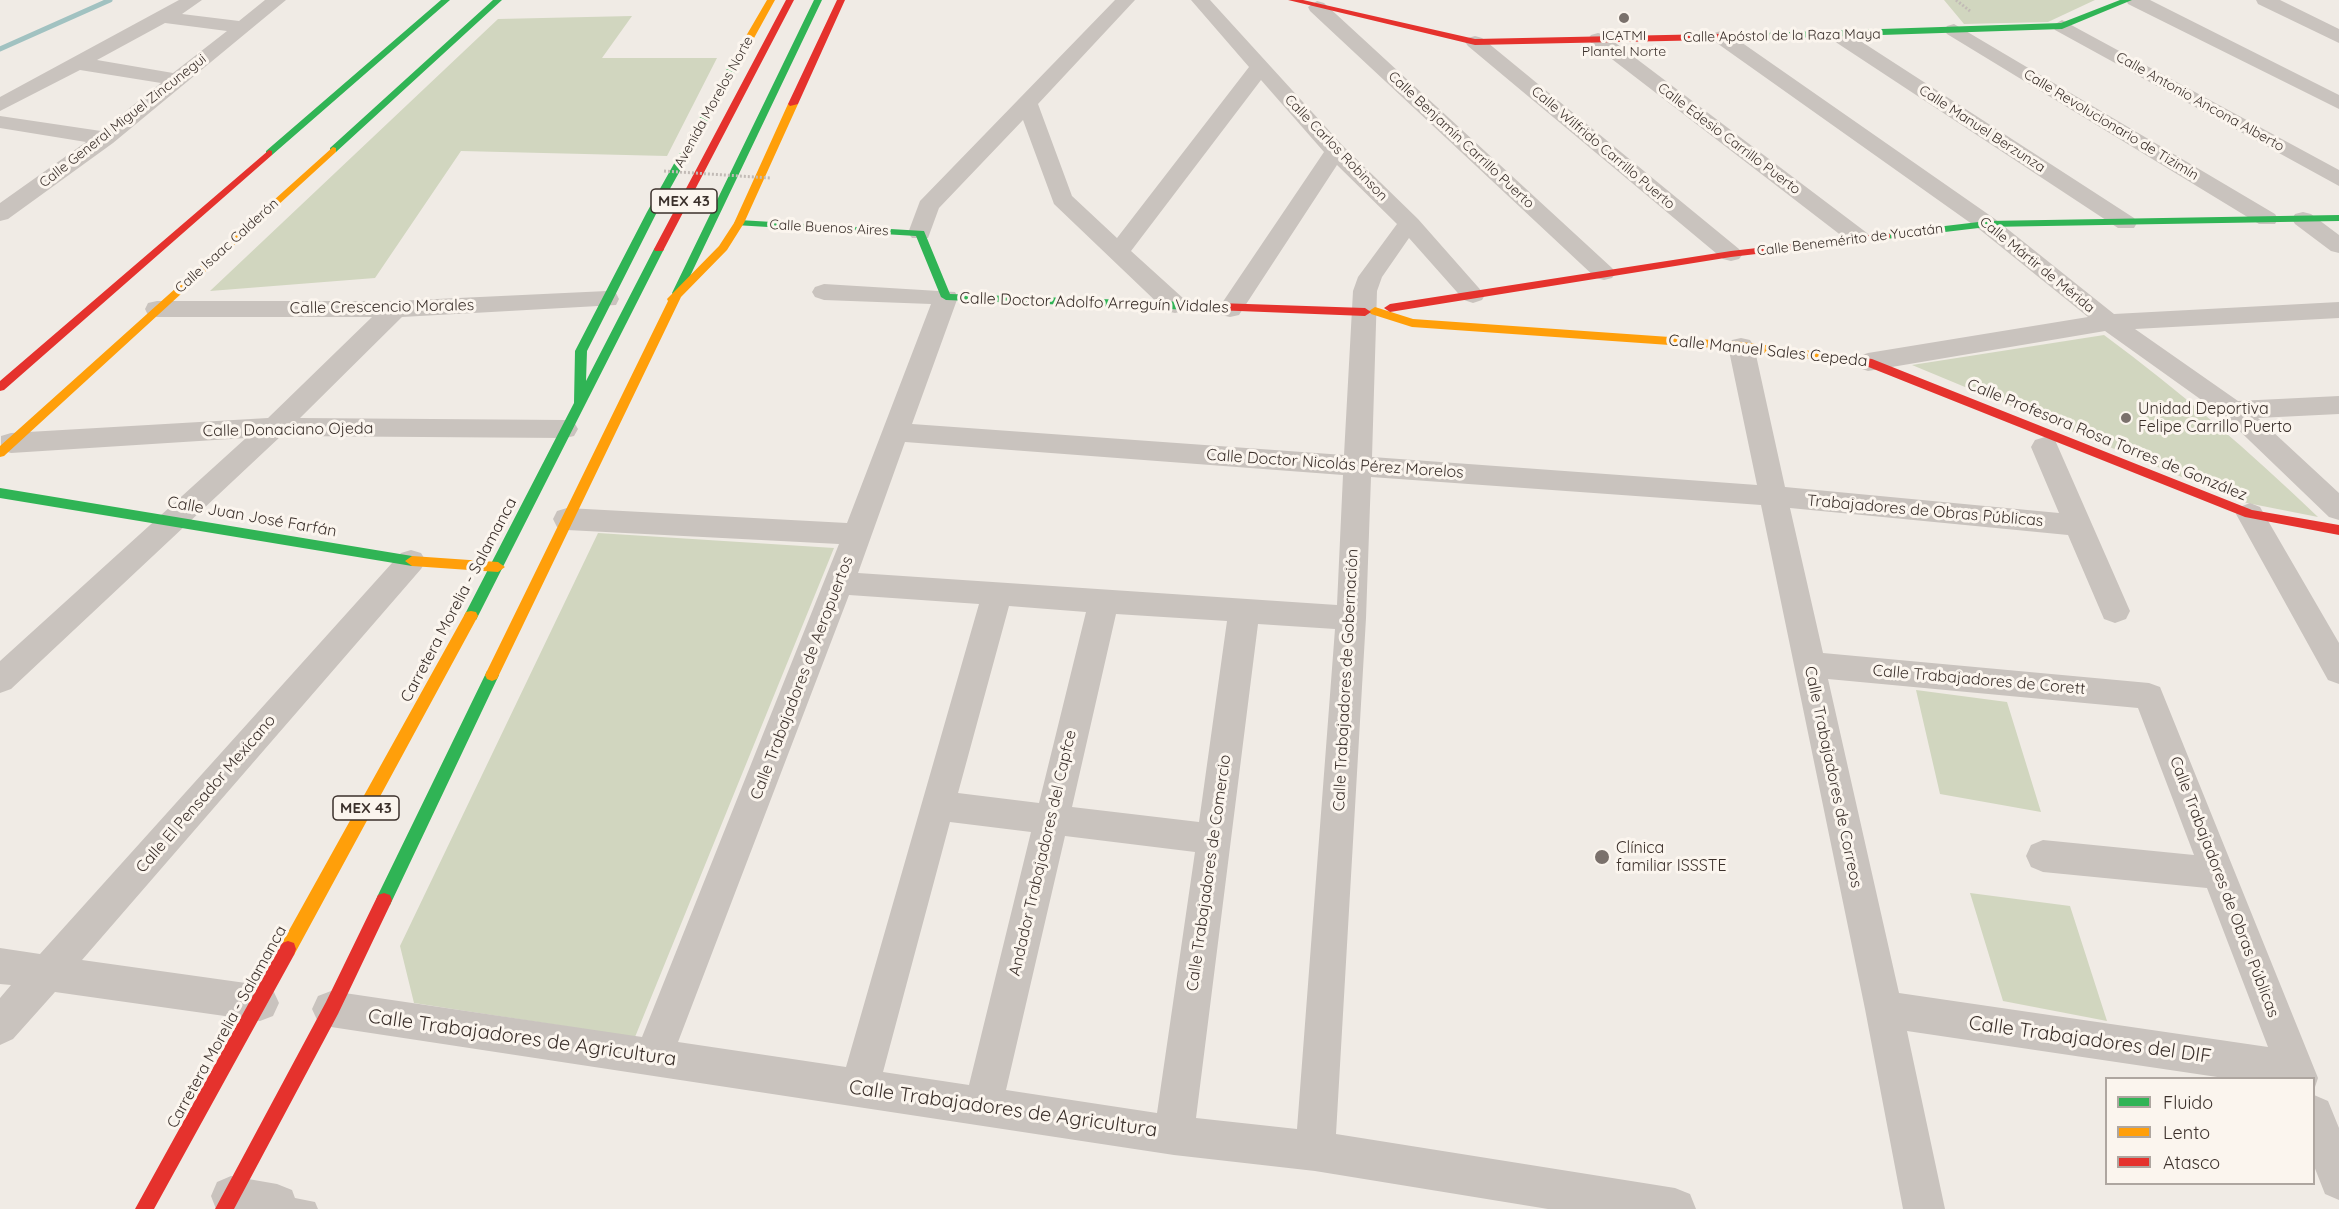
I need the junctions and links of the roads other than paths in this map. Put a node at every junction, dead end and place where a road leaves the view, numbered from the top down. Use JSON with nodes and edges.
{"nodes":[{"id":1,"x":193,"y":0,"type":"edge"},
{"id":2,"x":277,"y":0,"type":"edge"},
{"id":3,"x":446,"y":0,"type":"edge"},
{"id":4,"x":771,"y":0,"type":"edge"},
{"id":5,"x":790,"y":0,"type":"edge"},
{"id":6,"x":818,"y":0,"type":"edge"},
{"id":7,"x":841,"y":0,"type":"edge"},
{"id":8,"x":1126,"y":0,"type":"edge"},
{"id":9,"x":1200,"y":0,"type":"edge"},
{"id":10,"x":1292,"y":0,"type":"edge"},
{"id":11,"x":2128,"y":0,"type":"edge"},
{"id":12,"x":2134,"y":0,"type":"edge"},
{"id":13,"x":2265,"y":0,"type":"edge"},
{"id":14,"x":498,"y":2,"type":"edge"},
{"id":15,"x":1317,"y":7,"type":"junction"},
{"id":16,"x":2296,"y":16,"type":"junction"},
{"id":17,"x":2339,"y":16,"type":"edge"},
{"id":18,"x":163,"y":17,"type":"junction"},
{"id":19,"x":2062,"y":26,"type":"junction"},
{"id":20,"x":244,"y":27,"type":"junction"},
{"id":21,"x":1954,"y":30,"type":"junction"},
{"id":22,"x":422,"y":34,"type":"junction"},
{"id":23,"x":1838,"y":35,"type":"junction"},
{"id":24,"x":1721,"y":37,"type":"junction"},
{"id":25,"x":2339,"y":38,"type":"edge"},
{"id":26,"x":1598,"y":39,"type":"junction"},
{"id":27,"x":456,"y":40,"type":"junction"},
{"id":28,"x":1475,"y":42,"type":"junction"},
{"id":29,"x":77,"y":63,"type":"junction"},
{"id":30,"x":1260,"y":67,"type":"junction"},
{"id":31,"x":177,"y":80,"type":"junction"},
{"id":32,"x":1027,"y":102,"type":"junction"},
{"id":33,"x":2339,"y":104,"type":"edge"},
{"id":34,"x":0,"y":105,"type":"edge"},
{"id":35,"x":0,"y":122,"type":"edge"},
{"id":36,"x":105,"y":138,"type":"junction"},
{"id":37,"x":1335,"y":151,"type":"junction"},
{"id":38,"x":2339,"y":179,"type":"edge"},
{"id":39,"x":0,"y":193,"type":"edge"},
{"id":40,"x":24,"y":196,"type":"junction"},
{"id":41,"x":0,"y":214,"type":"edge"},
{"id":42,"x":2339,"y":218,"type":"edge"},
{"id":43,"x":2267,"y":219,"type":"junction"},
{"id":44,"x":2303,"y":219,"type":"junction"},
{"id":45,"x":739,"y":223,"type":"junction"},
{"id":46,"x":2126,"y":223,"type":"junction"},
{"id":47,"x":1410,"y":224,"type":"junction"},
{"id":48,"x":1987,"y":224,"type":"junction"},
{"id":49,"x":920,"y":233,"type":"junction"},
{"id":50,"x":1859,"y":238,"type":"junction"},
{"id":51,"x":2339,"y":246,"type":"edge"},
{"id":52,"x":1118,"y":252,"type":"junction"},
{"id":53,"x":1731,"y":254,"type":"junction"},
{"id":54,"x":1604,"y":273,"type":"junction"},
{"id":55,"x":824,"y":292,"type":"dead end"},
{"id":56,"x":1473,"y":295,"type":"junction"},
{"id":57,"x":946,"y":297,"type":"junction"},
{"id":58,"x":608,"y":299,"type":"junction"},
{"id":59,"x":672,"y":299,"type":"junction"},
{"id":60,"x":1175,"y":305,"type":"junction"},
{"id":61,"x":157,"y":309,"type":"junction"},
{"id":62,"x":395,"y":309,"type":"junction"},
{"id":63,"x":1230,"y":309,"type":"junction"},
{"id":64,"x":2339,"y":310,"type":"edge"},
{"id":65,"x":1370,"y":311,"type":"junction"},
{"id":66,"x":2109,"y":322,"type":"junction"},
{"id":67,"x":1741,"y":346,"type":"junction"},
{"id":68,"x":1868,"y":362,"type":"junction"},
{"id":69,"x":0,"y":387,"type":"edge"},
{"id":70,"x":579,"y":402,"type":"junction"},
{"id":71,"x":2339,"y":405,"type":"edge"},
{"id":72,"x":2233,"y":410,"type":"junction"},
{"id":73,"x":275,"y":427,"type":"junction"},
{"id":74,"x":565,"y":429,"type":"junction"},
{"id":75,"x":897,"y":432,"type":"junction"},
{"id":76,"x":2045,"y":447,"type":"dead end"},
{"id":77,"x":5,"y":448,"type":"edge"},
{"id":78,"x":1357,"y":465,"type":"junction"},
{"id":79,"x":0,"y":493,"type":"edge"},
{"id":80,"x":1773,"y":496,"type":"junction"},
{"id":81,"x":2339,"y":510,"type":"edge"},
{"id":82,"x":2250,"y":514,"type":"junction"},
{"id":83,"x":567,"y":519,"type":"junction"},
{"id":84,"x":173,"y":520,"type":"junction"},
{"id":85,"x":2078,"y":525,"type":"junction"},
{"id":86,"x":2339,"y":530,"type":"edge"},
{"id":87,"x":858,"y":534,"type":"junction"},
{"id":88,"x":411,"y":561,"type":"junction"},
{"id":89,"x":498,"y":567,"type":"junction"},
{"id":90,"x":839,"y":583,"type":"junction"},
{"id":91,"x":998,"y":594,"type":"junction"},
{"id":92,"x":1104,"y":601,"type":"junction"},
{"id":93,"x":1244,"y":611,"type":"junction"},
{"id":94,"x":2115,"y":611,"type":"dead end"},
{"id":95,"x":1351,"y":618,"type":"junction"},
{"id":96,"x":1809,"y":664,"type":"junction"},
{"id":97,"x":2339,"y":671,"type":"edge"},
{"id":98,"x":0,"y":680,"type":"edge"},
{"id":99,"x":2149,"y":696,"type":"joint"},
{"id":100,"x":938,"y":806,"type":"junction"},
{"id":101,"x":1051,"y":819,"type":"junction"},
{"id":102,"x":1214,"y":839,"type":"junction"},
{"id":103,"x":2043,"y":856,"type":"dead end"},
{"id":104,"x":2219,"y":873,"type":"junction"},
{"id":105,"x":0,"y":966,"type":"edge"},
{"id":106,"x":48,"y":974,"type":"junction"},
{"id":107,"x":260,"y":1003,"type":"junction"},
{"id":108,"x":331,"y":1009,"type":"junction"},
{"id":109,"x":1884,"y":1009,"type":"junction"},
{"id":110,"x":0,"y":1026,"type":"edge"},
{"id":111,"x":653,"y":1057,"type":"junction"},
{"id":112,"x":2298,"y":1074,"type":"edge"},
{"id":113,"x":859,"y":1088,"type":"junction"},
{"id":114,"x":983,"y":1106,"type":"junction"},
{"id":115,"x":2315,"y":1119,"type":"edge"},
{"id":116,"x":1174,"y":1135,"type":"junction"},
{"id":117,"x":1315,"y":1151,"type":"junction"},
{"id":118,"x":2336,"y":1164,"type":"edge"},
{"id":119,"x":228,"y":1203,"type":"edge"},
{"id":120,"x":288,"y":1208,"type":"edge"},
{"id":121,"x":144,"y":1209,"type":"edge"},
{"id":122,"x":1675,"y":1209,"type":"edge"},
{"id":123,"x":1924,"y":1209,"type":"edge"}],
"edges":[{"from":1,"to":18,"type":"street"},
{"from":2,"to":20,"type":"street","name":"Calle General Miguel Zincunegui"},
{"from":3,"to":22,"type":"main road"},
{"from":4,"to":58,"type":"main road","name":"Avenida Morelos Norte"},
{"from":5,"to":70,"type":"main road","name":"Carretera Morelia - Salamanca","number":"MEX 43"},
{"from":6,"to":59,"type":"main road","number":"MEX 43"},
{"from":7,"to":45,"type":"main road"},
{"from":8,"to":32,"type":"street"},
{"from":9,"to":30,"type":"street","name":"Calle Carlos Robinson"},
{"from":10,"to":15,"type":"main road","name":"Calle Apóstol de la Raza Maya"},
{"from":11,"to":19,"type":"main road","name":"Calle Apóstol de la Raza Maya"},
{"from":12,"to":33,"type":"street"},
{"from":13,"to":16,"type":"street"},
{"from":14,"to":27,"type":"main road","name":"Calle Isaac Calderón"},
{"from":15,"to":28,"type":"main road","name":"Calle Apóstol de la Raza Maya"},
{"from":15,"to":54,"type":"street","name":"Calle Benjamín Carrillo Puerto"},
{"from":16,"to":17,"type":"street"},
{"from":16,"to":25,"type":"street"},
{"from":18,"to":20,"type":"street"},
{"from":18,"to":29,"type":"street"},
{"from":19,"to":21,"type":"main road","name":"Calle Apóstol de la Raza Maya"},
{"from":19,"to":38,"type":"street","name":"Calle Antonio Ancona Alberto"},
{"from":20,"to":31,"type":"street","name":"Calle General Miguel Zincunegui"},
{"from":21,"to":23,"type":"main road","name":"Calle Apóstol de la Raza Maya"},
{"from":21,"to":43,"type":"street","name":"Calle Revolucionario de Tizimín"},
{"from":22,"to":27,"type":"main road"},
{"from":22,"to":69,"type":"main road"},
{"from":23,"to":24,"type":"main road","name":"Calle Apóstol de la Raza Maya"},
{"from":23,"to":46,"type":"street","name":"Calle Manuel Berzunza"},
{"from":24,"to":26,"type":"main road","name":"Calle Apóstol de la Raza Maya"},
{"from":24,"to":48,"type":"street","name":"Calle Mártir de Mérida"},
{"from":26,"to":28,"type":"main road","name":"Calle Apóstol de la Raza Maya"},
{"from":26,"to":50,"type":"street","name":"Calle Edesio Carrillo Puerto"},
{"from":27,"to":61,"type":"main road","name":"Calle Isaac Calderón"},
{"from":28,"to":53,"type":"street","name":"Calle Wilfrido Carrillo Puerto"},
{"from":29,"to":31,"type":"street"},
{"from":29,"to":34,"type":"street"},
{"from":30,"to":37,"type":"street","name":"Calle Carlos Robinson"},
{"from":30,"to":52,"type":"street"},
{"from":31,"to":36,"type":"street","name":"Calle General Miguel Zincunegui"},
{"from":32,"to":49,"type":"street"},
{"from":32,"to":52,"type":"street"},
{"from":35,"to":36,"type":"street"},
{"from":36,"to":40,"type":"street","name":"Calle General Miguel Zincunegui"},
{"from":37,"to":47,"type":"street","name":"Calle Carlos Robinson"},
{"from":37,"to":63,"type":"street"},
{"from":39,"to":40,"type":"street"},
{"from":40,"to":41,"type":"street","name":"Calle General Miguel Zincunegui"},
{"from":42,"to":44,"type":"main road","name":"Calle Benemérito de Yucatán"},
{"from":43,"to":44,"type":"main road","name":"Calle Benemérito de Yucatán"},
{"from":43,"to":46,"type":"main road","name":"Calle Benemérito de Yucatán"},
{"from":44,"to":51,"type":"street"},
{"from":45,"to":49,"type":"main road","name":"Calle Buenos Aires"},
{"from":45,"to":59,"type":"main road"},
{"from":46,"to":48,"type":"main road","name":"Calle Benemérito de Yucatán"},
{"from":47,"to":56,"type":"street","name":"Calle Carlos Robinson"},
{"from":47,"to":65,"type":"street","name":"Calle Trabajadores de Gobernación"},
{"from":48,"to":50,"type":"main road","name":"Calle Benemérito de Yucatán"},
{"from":48,"to":66,"type":"street","name":"Calle Mártir de Mérida"},
{"from":49,"to":57,"type":"main road"},
{"from":50,"to":53,"type":"main road","name":"Calle Benemérito de Yucatán"},
{"from":52,"to":60,"type":"street"},
{"from":53,"to":54,"type":"main road","name":"Calle Benemérito de Yucatán"},
{"from":54,"to":56,"type":"main road","name":"Calle Benemérito de Yucatán"},
{"from":55,"to":57,"type":"street","name":"Calle Doctor Adolfo Arreguín Vidales"},
{"from":56,"to":65,"type":"main road","name":"Calle Benemérito de Yucatán"},
{"from":57,"to":60,"type":"main road","name":"Calle Doctor Adolfo Arreguín Vidales"},
{"from":57,"to":75,"type":"street","name":"Calle Trabajadores de Aeropuertos"},
{"from":58,"to":62,"type":"street","name":"Calle Crescencio Morales"},
{"from":58,"to":70,"type":"main road","name":"Avenida Morelos Norte"},
{"from":59,"to":83,"type":"main road","number":"MEX 43"},
{"from":60,"to":63,"type":"main road","name":"Calle Doctor Adolfo Arreguín Vidales"},
{"from":61,"to":62,"type":"street","name":"Calle Crescencio Morales"},
{"from":61,"to":77,"type":"main road","name":"Calle Isaac Calderón"},
{"from":62,"to":73,"type":"street"},
{"from":63,"to":65,"type":"main road","name":"Calle Doctor Adolfo Arreguín Vidales"},
{"from":64,"to":66,"type":"street","name":"Calle Manuel Sales Cepeda"},
{"from":65,"to":67,"type":"main road","name":"Calle Manuel Sales Cepeda"},
{"from":65,"to":78,"type":"street","name":"Calle Trabajadores de Gobernación"},
{"from":66,"to":68,"type":"street","name":"Calle Manuel Sales Cepeda"},
{"from":66,"to":72,"type":"street","name":"Calle Mártir de Mérida"},
{"from":67,"to":68,"type":"main road","name":"Calle Manuel Sales Cepeda"},
{"from":67,"to":80,"type":"street","name":"Calle Trabajadores de Correos"},
{"from":68,"to":82,"type":"main road","name":"Calle Profesora Rosa Torres de González"},
{"from":70,"to":74,"type":"main road","name":"Carretera Morelia - Salamanca","number":"MEX 43"},
{"from":71,"to":72,"type":"street"},
{"from":72,"to":81,"type":"street","name":"Calle Mártir de Mérida"},
{"from":73,"to":74,"type":"street","name":"Calle Donaciano Ojeda"},
{"from":73,"to":77,"type":"street","name":"Calle Donaciano Ojeda"},
{"from":73,"to":84,"type":"street"},
{"from":74,"to":89,"type":"main road","name":"Carretera Morelia - Salamanca","number":"MEX 43"},
{"from":75,"to":78,"type":"street","name":"Calle Doctor Nicolás Pérez Morelos"},
{"from":75,"to":87,"type":"street","name":"Calle Trabajadores de Aeropuertos"},
{"from":76,"to":85,"type":"street"},
{"from":78,"to":80,"type":"street","name":"Calle Doctor Nicolás Pérez Morelos"},
{"from":78,"to":95,"type":"street","name":"Calle Trabajadores de Gobernación"},
{"from":79,"to":84,"type":"main road","name":"Calle Juan José Farfán"},
{"from":80,"to":85,"type":"street","name":"Trabajadores de Obras Públicas"},
{"from":80,"to":96,"type":"street","name":"Calle Trabajadores de Correos"},
{"from":82,"to":86,"type":"main road","name":"Calle Profesora Rosa Torres de González"},
{"from":82,"to":97,"type":"street"},
{"from":83,"to":87,"type":"street"},
{"from":83,"to":108,"type":"main road","number":"MEX 43"},
{"from":84,"to":88,"type":"main road","name":"Calle Juan José Farfán"},
{"from":84,"to":98,"type":"street"},
{"from":85,"to":94,"type":"street"},
{"from":87,"to":90,"type":"street","name":"Calle Trabajadores de Aeropuertos"},
{"from":88,"to":89,"type":"main road","name":"Calle Juan José Farfán"},
{"from":88,"to":106,"type":"street","name":"Calle El Pensador Mexicano"},
{"from":89,"to":107,"type":"main road","name":"Carretera Morelia - Salamanca","number":"MEX 43"},
{"from":90,"to":91,"type":"street"},
{"from":90,"to":111,"type":"street","name":"Calle Trabajadores de Aeropuertos"},
{"from":91,"to":92,"type":"street"},
{"from":91,"to":100,"type":"street"},
{"from":92,"to":93,"type":"street"},
{"from":92,"to":101,"type":"street","name":"Andador Trabajadores del Capfce"},
{"from":93,"to":95,"type":"street"},
{"from":93,"to":102,"type":"street","name":"Calle Trabajadores de Comercio"},
{"from":95,"to":117,"type":"street","name":"Calle Trabajadores de Gobernación"},
{"from":96,"to":99,"type":"street","name":"Calle Trabajadores de Corett"},
{"from":96,"to":109,"type":"street","name":"Calle Trabajadores de Correos"},
{"from":99,"to":104,"type":"street","name":"Calle Trabajadores de Obras Públicas"},
{"from":100,"to":101,"type":"street"},
{"from":100,"to":113,"type":"street"},
{"from":101,"to":102,"type":"street"},
{"from":101,"to":114,"type":"street","name":"Andador Trabajadores del Capfce"},
{"from":102,"to":116,"type":"street","name":"Calle Trabajadores de Comercio"},
{"from":103,"to":104,"type":"street"},
{"from":104,"to":112,"type":"street","name":"Calle Trabajadores de Obras Públicas"},
{"from":105,"to":106,"type":"street"},
{"from":106,"to":107,"type":"street"},
{"from":106,"to":110,"type":"street","name":"Calle El Pensador Mexicano"},
{"from":107,"to":121,"type":"main road","name":"Carretera Morelia - Salamanca","number":"MEX 43"},
{"from":108,"to":111,"type":"street","name":"Calle Trabajadores de Agricultura"},
{"from":108,"to":119,"type":"main road","number":"MEX 43"},
{"from":109,"to":112,"type":"street","name":"Calle Trabajadores del DIF"},
{"from":109,"to":123,"type":"street","name":"Calle Trabajadores de Correos"},
{"from":111,"to":113,"type":"street","name":"Calle Trabajadores de Agricultura"},
{"from":113,"to":114,"type":"street","name":"Calle Trabajadores de Agricultura"},
{"from":114,"to":116,"type":"street","name":"Calle Trabajadores de Agricultura"},
{"from":115,"to":118,"type":"street"},
{"from":116,"to":117,"type":"street","name":"Calle Trabajadores de Agricultura"},
{"from":117,"to":122,"type":"street","name":"Calle Trabajadores de Agricultura"},
{"from":119,"to":120,"type":"street"}]}
